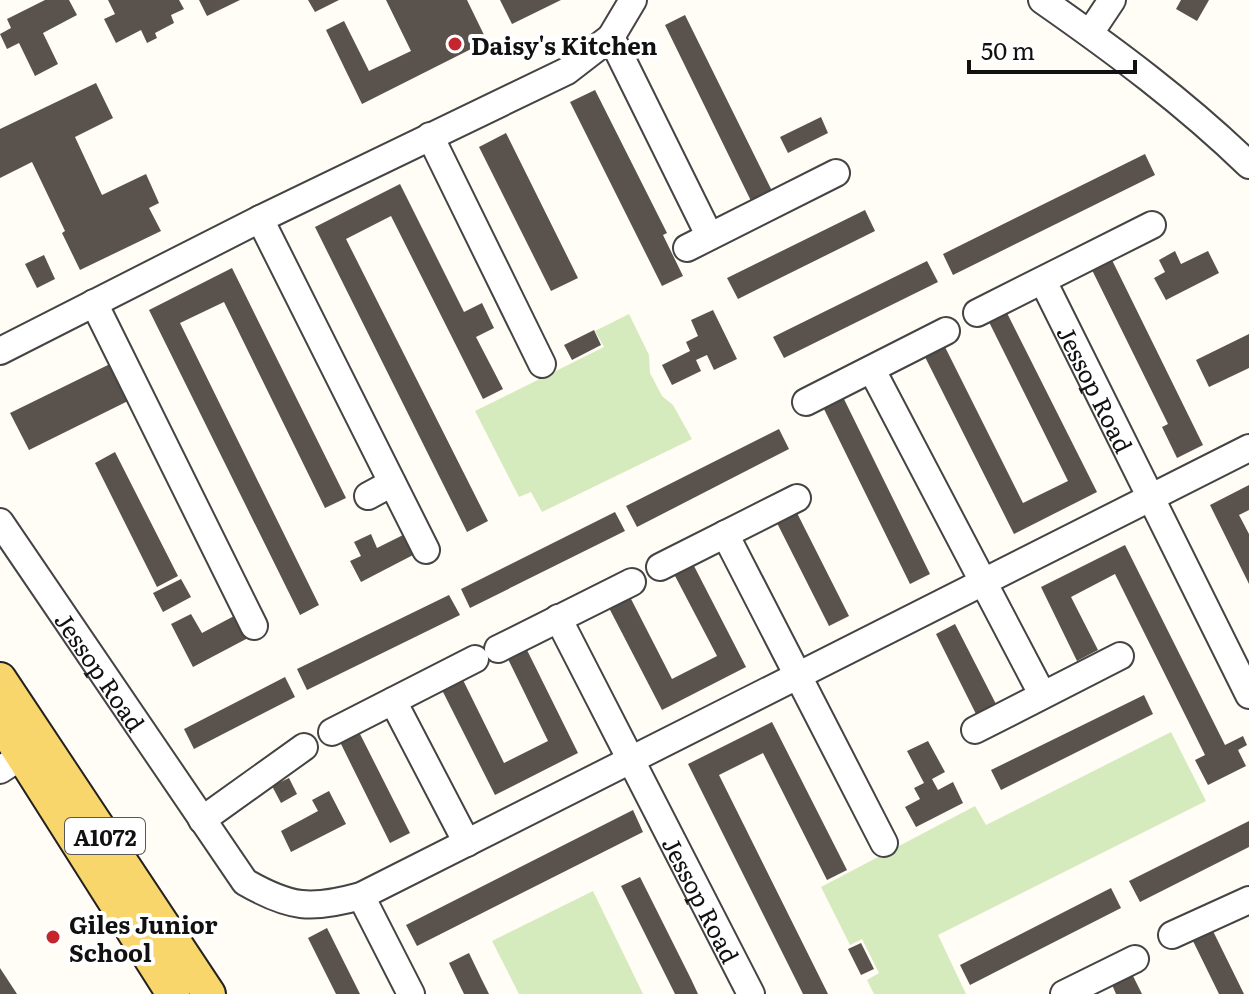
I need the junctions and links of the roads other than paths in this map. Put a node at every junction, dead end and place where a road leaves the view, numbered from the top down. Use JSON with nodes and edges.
{"nodes":[{"id":1,"x":633,"y":0,"type":"edge"},
{"id":2,"x":1042,"y":0,"type":"edge"},
{"id":3,"x":1112,"y":0,"type":"edge"},
{"id":4,"x":1090,"y":33,"type":"junction"},
{"id":5,"x":611,"y":37,"type":"junction"},
{"id":6,"x":430,"y":136,"type":"junction"},
{"id":7,"x":1249,"y":165,"type":"edge"},
{"id":8,"x":836,"y":173,"type":"dead end"},
{"id":9,"x":260,"y":219,"type":"junction"},
{"id":10,"x":1152,"y":225,"type":"dead end"},
{"id":11,"x":1043,"y":281,"type":"junction"},
{"id":12,"x":94,"y":303,"type":"junction"},
{"id":13,"x":977,"y":313,"type":"dead end"},
{"id":14,"x":946,"y":331,"type":"dead end"},
{"id":15,"x":0,"y":351,"type":"edge"},
{"id":16,"x":542,"y":364,"type":"dead end"},
{"id":17,"x":872,"y":370,"type":"junction"},
{"id":18,"x":806,"y":402,"type":"dead end"},
{"id":19,"x":1249,"y":448,"type":"edge"},
{"id":20,"x":392,"y":483,"type":"junction"},
{"id":21,"x":368,"y":496,"type":"dead end"},
{"id":22,"x":797,"y":498,"type":"dead end"},
{"id":23,"x":1149,"y":499,"type":"junction"},
{"id":24,"x":0,"y":522,"type":"edge"},
{"id":25,"x":725,"y":534,"type":"junction"},
{"id":26,"x":426,"y":550,"type":"dead end"},
{"id":27,"x":660,"y":567,"type":"dead end"},
{"id":28,"x":632,"y":582,"type":"dead end"},
{"id":29,"x":983,"y":582,"type":"junction"},
{"id":30,"x":558,"y":618,"type":"junction"},
{"id":31,"x":254,"y":626,"type":"dead end"},
{"id":32,"x":1120,"y":656,"type":"dead end"},
{"id":33,"x":798,"y":676,"type":"junction"},
{"id":34,"x":0,"y":679,"type":"edge"},
{"id":35,"x":1042,"y":694,"type":"junction"},
{"id":36,"x":1249,"y":695,"type":"edge"},
{"id":37,"x":393,"y":701,"type":"junction"},
{"id":38,"x":0,"y":721,"type":"edge"},
{"id":39,"x":975,"y":730,"type":"dead end"},
{"id":40,"x":332,"y":732,"type":"dead end"},
{"id":41,"x":304,"y":747,"type":"dead end"},
{"id":42,"x":630,"y":761,"type":"junction"},
{"id":43,"x":11,"y":762,"type":"edge"},
{"id":44,"x":202,"y":820,"type":"junction"},
{"id":45,"x":467,"y":843,"type":"junction"},
{"id":46,"x":884,"y":843,"type":"dead end"},
{"id":47,"x":361,"y":896,"type":"junction"},
{"id":48,"x":1249,"y":900,"type":"edge"},
{"id":49,"x":1172,"y":935,"type":"dead end"},
{"id":50,"x":1135,"y":959,"type":"dead end"},
{"id":51,"x":1067,"y":993,"type":"edge"},
{"id":52,"x":173,"y":994,"type":"edge"},
{"id":53,"x":209,"y":994,"type":"edge"},
{"id":54,"x":411,"y":994,"type":"edge"},
{"id":55,"x":751,"y":994,"type":"edge"}],
"edges":[{"from":1,"to":5,"type":"street"},
{"from":2,"to":4,"type":"street"},
{"from":3,"to":4,"type":"street"},
{"from":4,"to":7,"type":"street"},
{"from":5,"to":6,"type":"street"},
{"from":5,"to":8,"type":"street"},
{"from":6,"to":9,"type":"street"},
{"from":6,"to":16,"type":"street"},
{"from":9,"to":12,"type":"street"},
{"from":9,"to":20,"type":"street"},
{"from":10,"to":11,"type":"street"},
{"from":11,"to":13,"type":"street"},
{"from":11,"to":23,"type":"street","name":"Jessop Road"},
{"from":12,"to":15,"type":"street"},
{"from":12,"to":31,"type":"street"},
{"from":14,"to":17,"type":"street"},
{"from":17,"to":18,"type":"street"},
{"from":17,"to":29,"type":"street"},
{"from":19,"to":23,"type":"street","name":"Jessop Road"},
{"from":20,"to":21,"type":"street"},
{"from":20,"to":26,"type":"street"},
{"from":22,"to":25,"type":"street"},
{"from":23,"to":29,"type":"street","name":"Jessop Road"},
{"from":23,"to":36,"type":"street","name":"Jessop Road"},
{"from":24,"to":44,"type":"street","name":"Jessop Road"},
{"from":25,"to":27,"type":"street"},
{"from":25,"to":33,"type":"street"},
{"from":28,"to":30,"type":"street"},
{"from":29,"to":33,"type":"street","name":"Jessop Road"},
{"from":29,"to":35,"type":"street"},
{"from":30,"to":37,"type":"street"},
{"from":30,"to":42,"type":"street","name":"Jessop Road"},
{"from":32,"to":35,"type":"street"},
{"from":33,"to":42,"type":"street","name":"Jessop Road"},
{"from":33,"to":46,"type":"street"},
{"from":34,"to":53,"type":"main road","number":"A1072"},
{"from":35,"to":39,"type":"street"},
{"from":37,"to":40,"type":"street"},
{"from":37,"to":45,"type":"street"},
{"from":38,"to":43,"type":"main road","number":"A1072"},
{"from":41,"to":44,"type":"street"},
{"from":42,"to":45,"type":"street","name":"Jessop Road"},
{"from":42,"to":55,"type":"street","name":"Jessop Road"},
{"from":43,"to":52,"type":"main road","number":"A1072"},
{"from":44,"to":47,"type":"street","name":"Jessop Road"},
{"from":45,"to":47,"type":"street","name":"Jessop Road"},
{"from":47,"to":54,"type":"street"},
{"from":48,"to":49,"type":"street"},
{"from":50,"to":51,"type":"street"}]}
